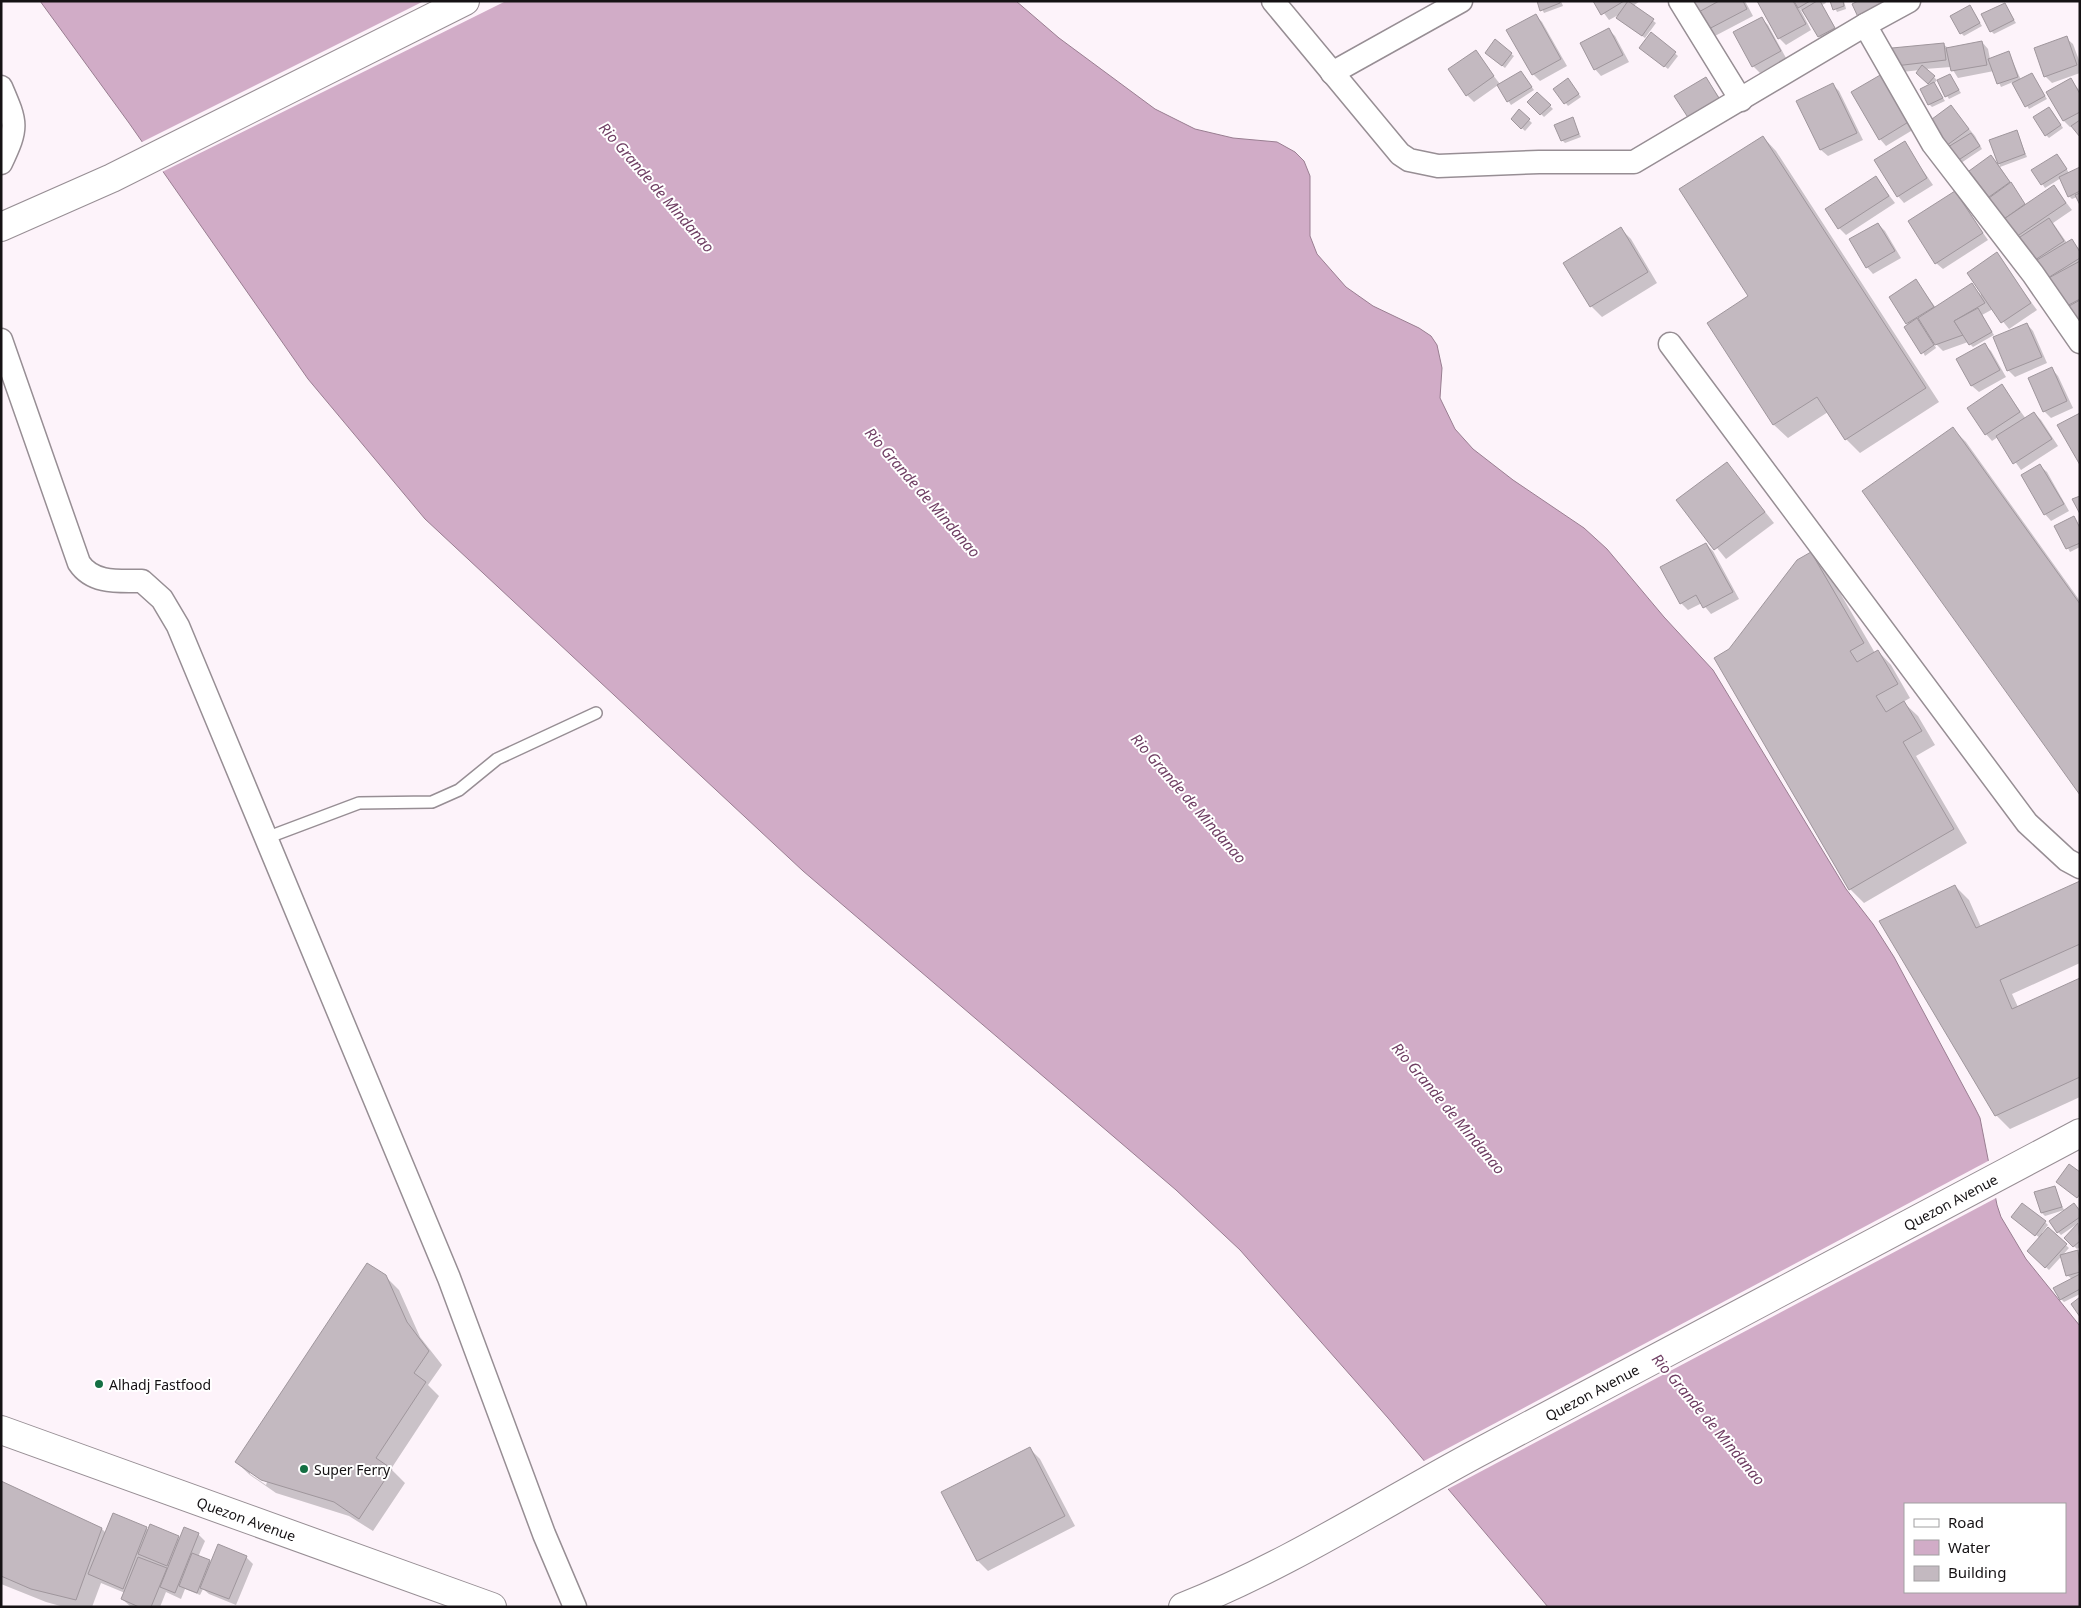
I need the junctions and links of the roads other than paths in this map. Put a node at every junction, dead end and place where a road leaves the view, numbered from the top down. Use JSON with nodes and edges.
{"nodes":[{"id":1,"x":466,"y":1,"type":"edge"},
{"id":2,"x":1273,"y":1,"type":"edge"},
{"id":3,"x":1461,"y":1,"type":"edge"},
{"id":4,"x":1680,"y":1,"type":"edge"},
{"id":5,"x":1909,"y":1,"type":"edge"},
{"id":6,"x":1865,"y":25,"type":"junction"},
{"id":7,"x":1332,"y":74,"type":"junction"},
{"id":8,"x":1,"y":87,"type":"edge"},
{"id":9,"x":1741,"y":100,"type":"junction"},
{"id":10,"x":1,"y":163,"type":"edge"},
{"id":11,"x":1,"y":227,"type":"edge"},
{"id":12,"x":1,"y":340,"type":"edge"},
{"id":13,"x":2080,"y":342,"type":"edge"},
{"id":14,"x":1670,"y":344,"type":"dead end"},
{"id":15,"x":596,"y":714,"type":"dead end"},
{"id":16,"x":266,"y":838,"type":"junction"},
{"id":17,"x":2080,"y":866,"type":"edge"},
{"id":18,"x":2080,"y":1133,"type":"edge"},
{"id":19,"x":1,"y":1430,"type":"edge"},
{"id":20,"x":492,"y":1607,"type":"edge"},
{"id":21,"x":575,"y":1607,"type":"edge"},
{"id":22,"x":1183,"y":1607,"type":"edge"}],
"edges":[{"from":1,"to":11,"type":"street"},
{"from":2,"to":7,"type":"street"},
{"from":3,"to":7,"type":"street"},
{"from":4,"to":9,"type":"street"},
{"from":5,"to":6,"type":"street"},
{"from":6,"to":9,"type":"street"},
{"from":6,"to":13,"type":"street"},
{"from":7,"to":9,"type":"street"},
{"from":8,"to":10,"type":"street"},
{"from":12,"to":16,"type":"street"},
{"from":14,"to":17,"type":"street"},
{"from":15,"to":16,"type":"lane"},
{"from":16,"to":21,"type":"street"},
{"from":18,"to":22,"type":"street","name":"Quezon Avenue"},
{"from":19,"to":20,"type":"street","name":"Quezon Avenue"}]}
